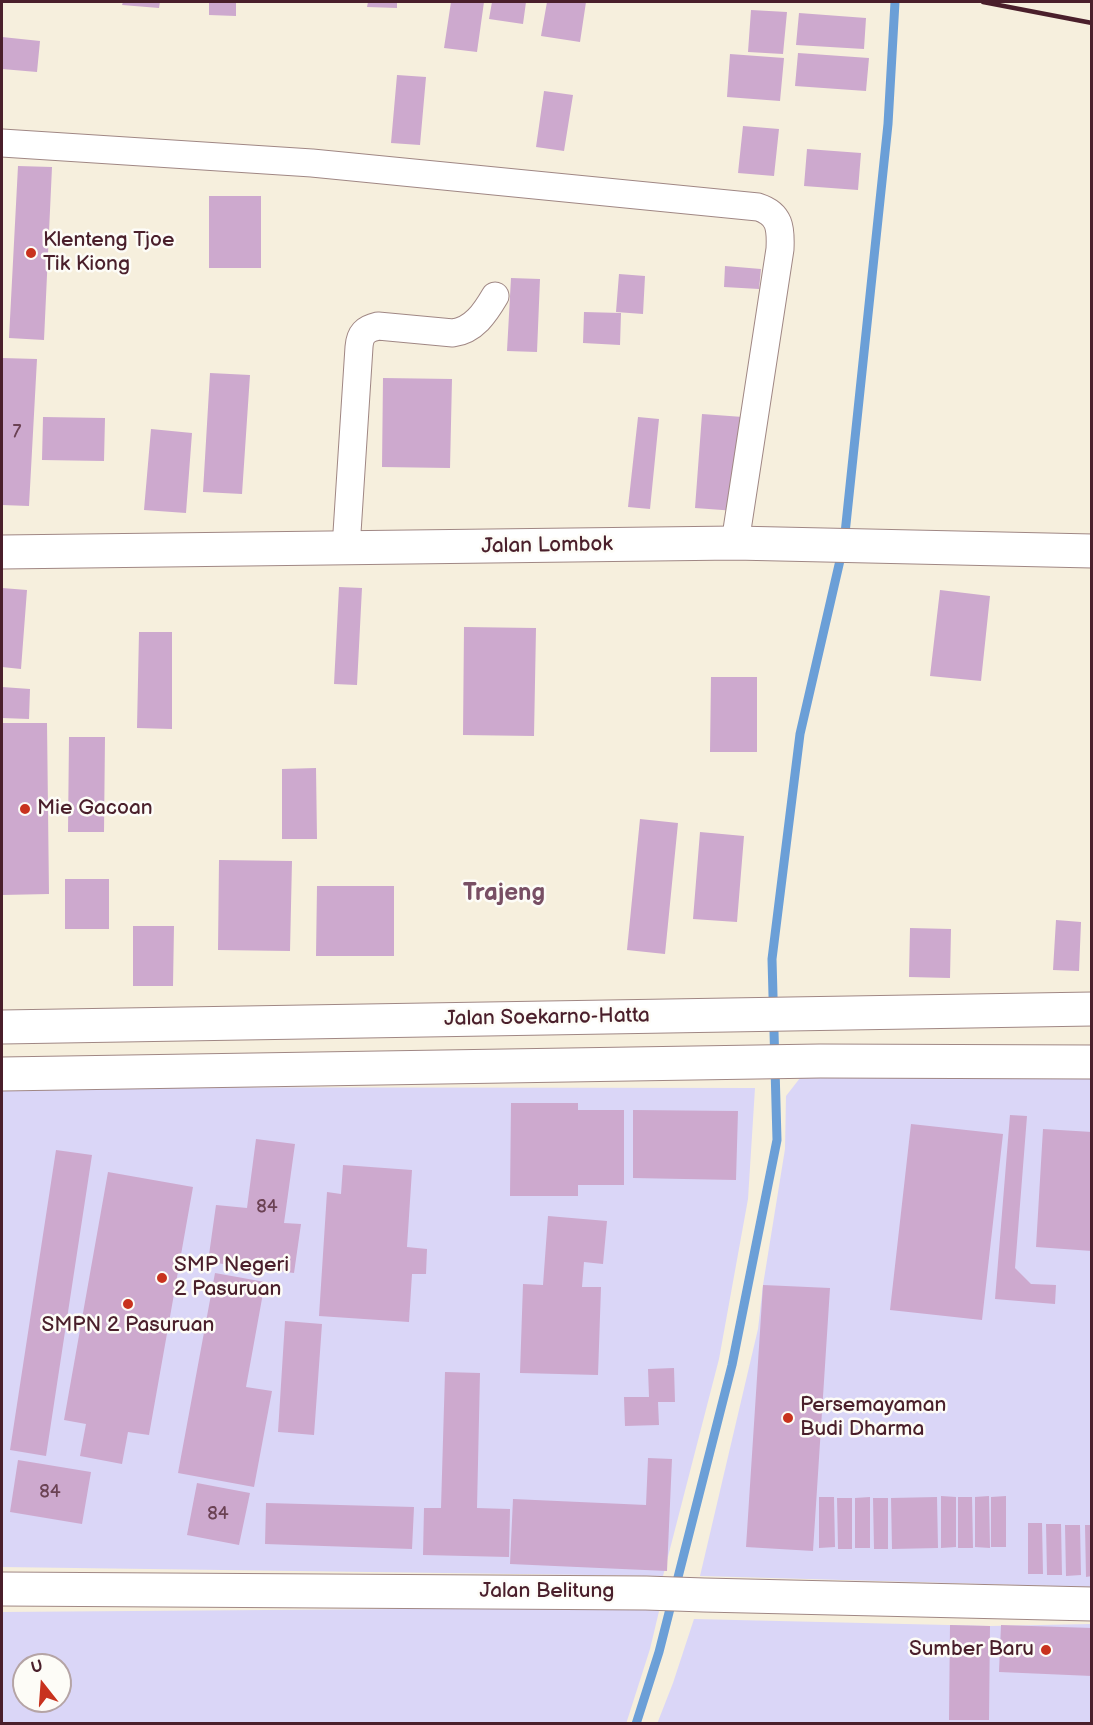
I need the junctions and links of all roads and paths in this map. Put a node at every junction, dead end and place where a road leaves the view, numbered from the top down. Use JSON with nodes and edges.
{"nodes":[{"id":1,"x":2,"y":143,"type":"edge"},
{"id":2,"x":495,"y":296,"type":"dead end"},
{"id":3,"x":735,"y":543,"type":"junction"},
{"id":4,"x":346,"y":548,"type":"junction"},
{"id":5,"x":1092,"y":551,"type":"edge"},
{"id":6,"x":2,"y":552,"type":"edge"},
{"id":7,"x":1092,"y":1009,"type":"edge"},
{"id":8,"x":2,"y":1027,"type":"edge"},
{"id":9,"x":1092,"y":1062,"type":"edge"},
{"id":10,"x":2,"y":1074,"type":"edge"},
{"id":11,"x":2,"y":1589,"type":"edge"},
{"id":12,"x":1092,"y":1604,"type":"edge"}],
"edges":[{"from":1,"to":3,"type":"street"},
{"from":2,"to":4,"type":"street"},
{"from":3,"to":4,"type":"main road","name":"Jalan Lombok"},
{"from":3,"to":5,"type":"main road","name":"Jalan Lombok"},
{"from":4,"to":6,"type":"main road","name":"Jalan Lombok"},
{"from":7,"to":8,"type":"main road","name":"Jalan Soekarno-Hatta"},
{"from":9,"to":10,"type":"main road"},
{"from":11,"to":12,"type":"main road","name":"Jalan Belitung"}]}
